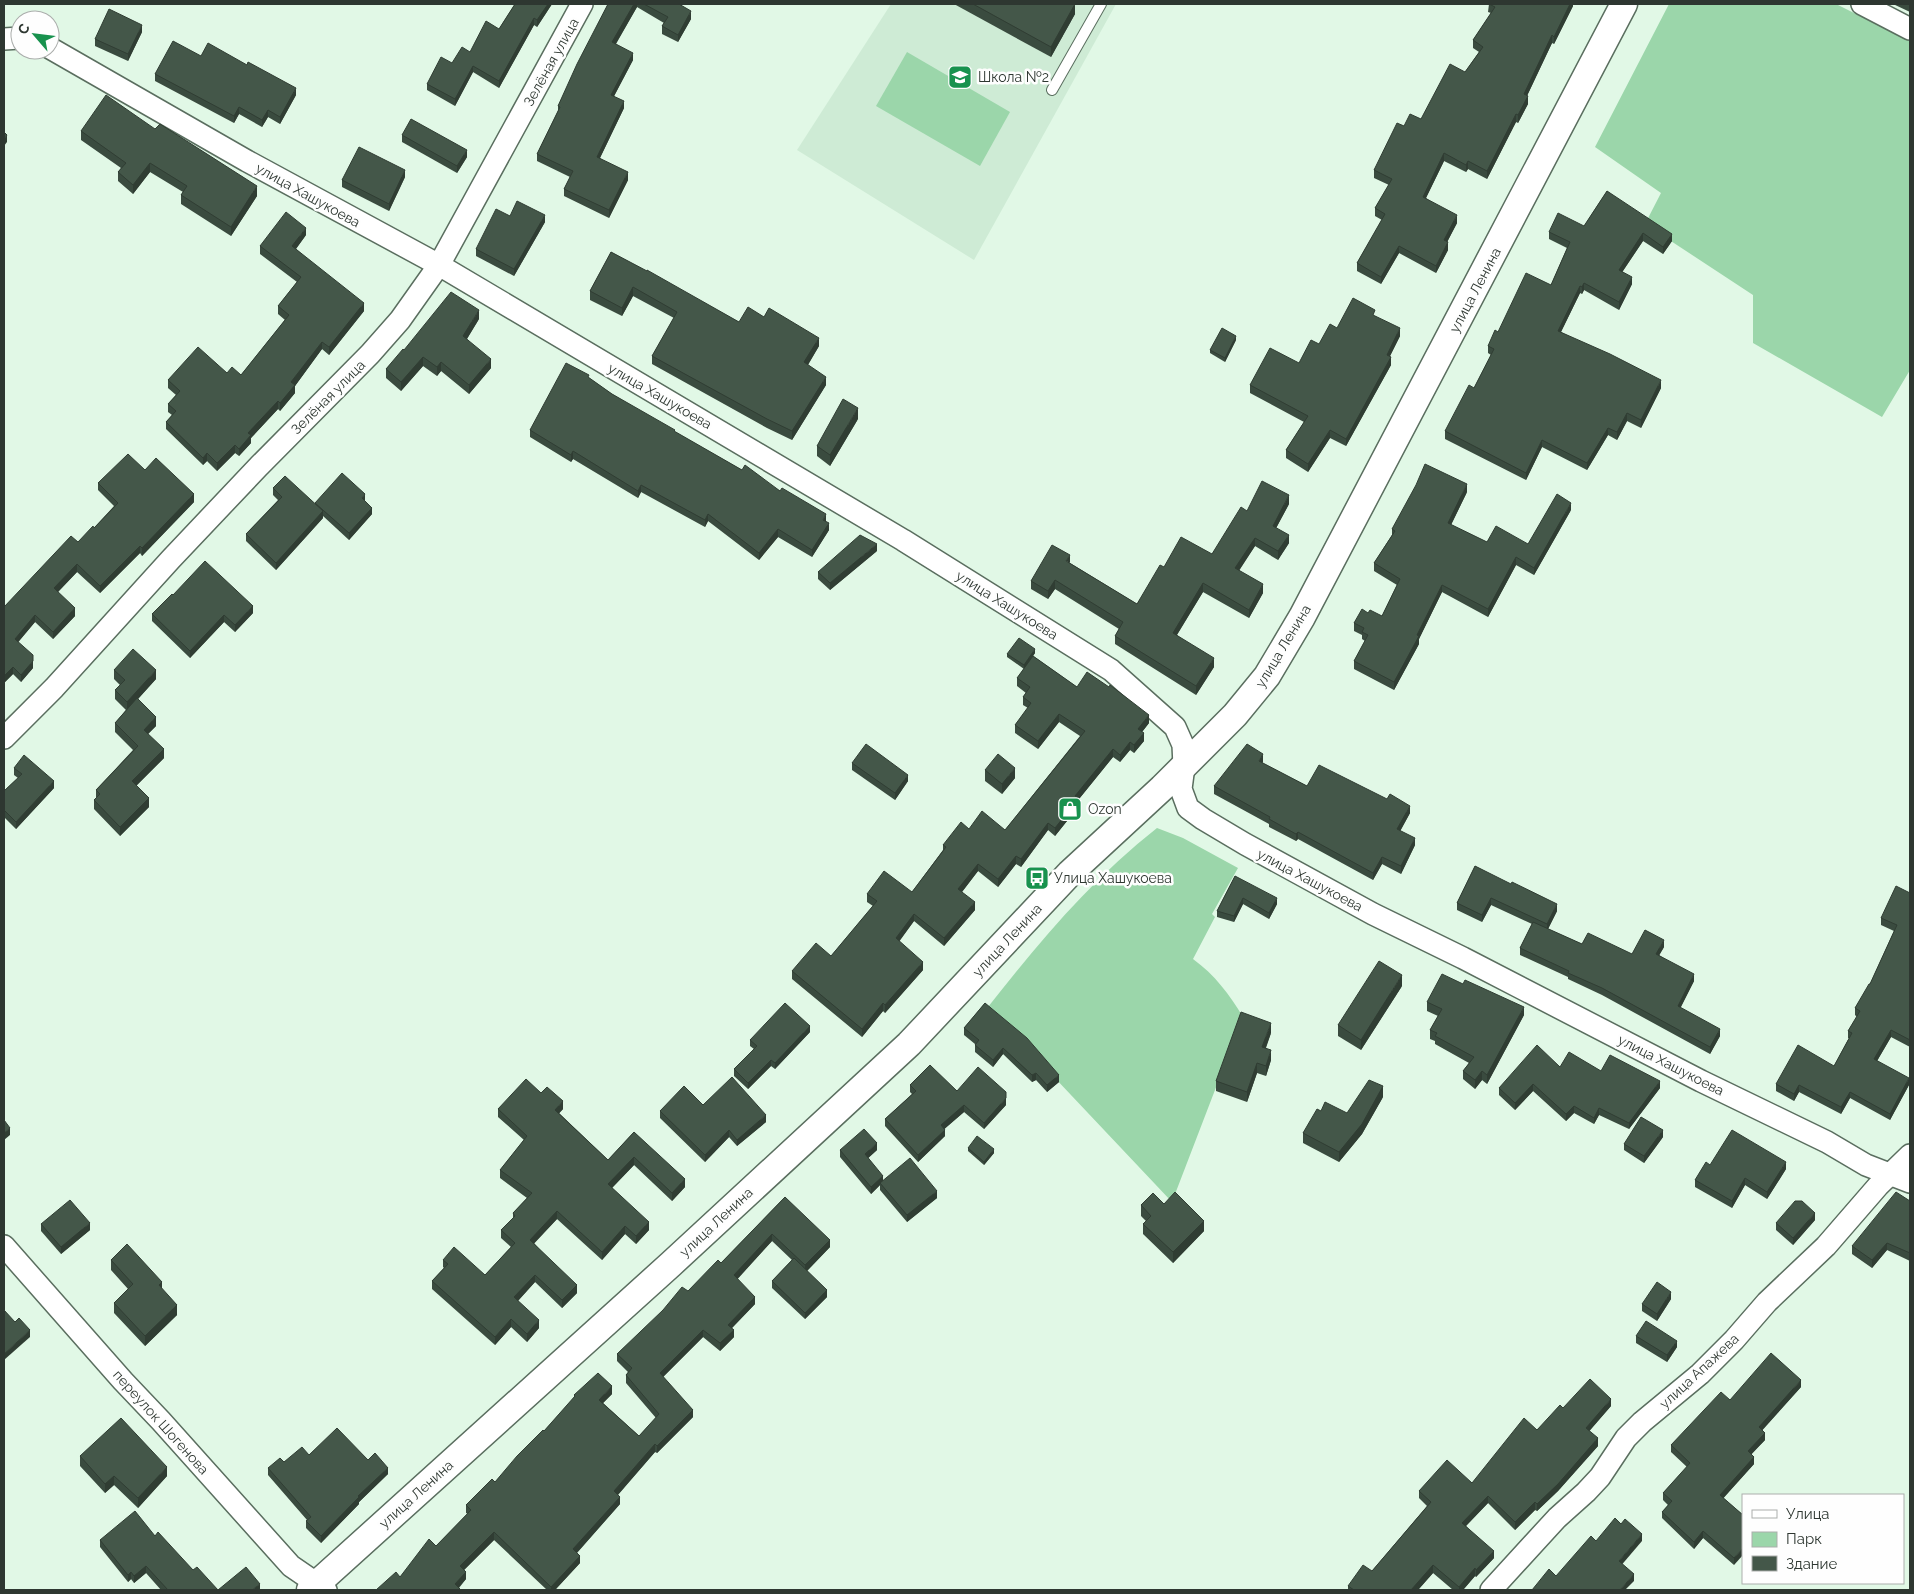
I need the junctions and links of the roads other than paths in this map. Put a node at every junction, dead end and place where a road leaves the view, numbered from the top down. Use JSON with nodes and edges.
{"nodes":[{"id":1,"x":582,"y":4,"type":"edge"},
{"id":2,"x":1101,"y":4,"type":"edge"},
{"id":3,"x":1624,"y":4,"type":"edge"},
{"id":4,"x":1862,"y":4,"type":"edge"},
{"id":5,"x":1910,"y":29,"type":"edge"},
{"id":6,"x":60,"y":54,"type":"edge"},
{"id":7,"x":1052,"y":90,"type":"dead end"},
{"id":8,"x":439,"y":266,"type":"junction"},
{"id":9,"x":4,"y":738,"type":"edge"},
{"id":10,"x":1184,"y":766,"type":"junction"},
{"id":11,"x":1910,"y":1155,"type":"edge"},
{"id":12,"x":1891,"y":1174,"type":"junction"},
{"id":13,"x":1910,"y":1182,"type":"edge"},
{"id":14,"x":4,"y":1246,"type":"edge"},
{"id":15,"x":318,"y":1588,"type":"edge"},
{"id":16,"x":1491,"y":1590,"type":"edge"}],
"edges":[{"from":1,"to":8,"type":"street","name":"Зелёная улица"},
{"from":2,"to":7,"type":"lane"},
{"from":3,"to":10,"type":"street","name":"улица Ленина"},
{"from":4,"to":5,"type":"street"},
{"from":6,"to":8,"type":"street","name":"улица Хашукоева"},
{"from":8,"to":9,"type":"street","name":"Зелёная улица"},
{"from":8,"to":10,"type":"street","name":"улица Хашукоева"},
{"from":10,"to":12,"type":"street","name":"улица Хашукоева"},
{"from":10,"to":15,"type":"street","name":"улица Ленина"},
{"from":11,"to":12,"type":"street","name":"улица Апажева"},
{"from":12,"to":13,"type":"street","name":"улица Хашукоева"},
{"from":12,"to":16,"type":"street","name":"улица Апажева"},
{"from":14,"to":15,"type":"street","name":"переулок Шогенова"}]}
